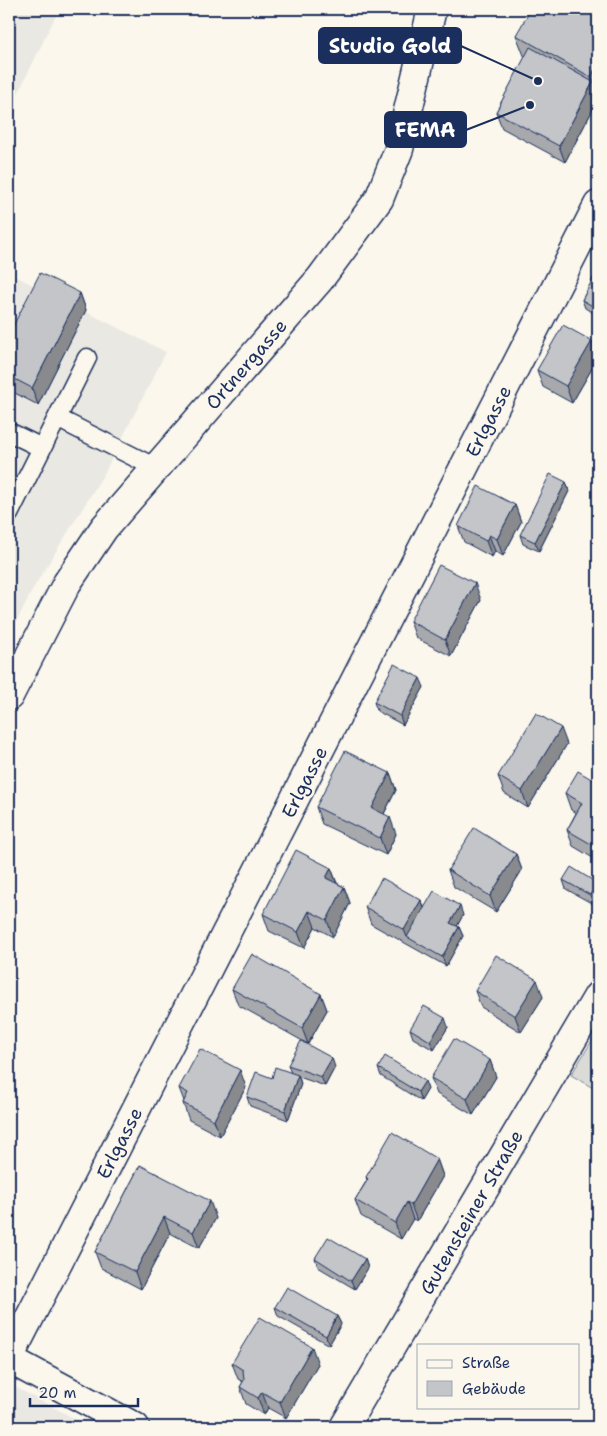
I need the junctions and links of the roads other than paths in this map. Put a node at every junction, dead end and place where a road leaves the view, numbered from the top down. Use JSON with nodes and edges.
{"nodes":[{"id":1,"x":432,"y":9,"type":"edge"},
{"id":2,"x":598,"y":206,"type":"edge"},
{"id":3,"x":87,"y":358,"type":"dead end"},
{"id":4,"x":57,"y":418,"type":"junction"},
{"id":5,"x":9,"y":432,"type":"edge"},
{"id":6,"x":42,"y":448,"type":"junction"},
{"id":7,"x":156,"y":468,"type":"junction"},
{"id":8,"x":9,"y":514,"type":"edge"},
{"id":9,"x":9,"y":696,"type":"edge"},
{"id":10,"x":598,"y":996,"type":"edge"},
{"id":11,"x":9,"y":1359,"type":"edge"},
{"id":12,"x":135,"y":1427,"type":"edge"},
{"id":13,"x":344,"y":1427,"type":"edge"}],
"edges":[{"from":1,"to":7,"type":"street","name":"Ortnergasse"},
{"from":2,"to":11,"type":"street","name":"Erlgasse"},
{"from":3,"to":4,"type":"lane"},
{"from":4,"to":6,"type":"lane"},
{"from":4,"to":7,"type":"lane"},
{"from":5,"to":6,"type":"lane"},
{"from":6,"to":8,"type":"lane"},
{"from":7,"to":9,"type":"street","name":"Ortnergasse"},
{"from":10,"to":13,"type":"street","name":"Gutensteiner Straße"},
{"from":11,"to":12,"type":"street","name":"Erlgasse"}]}
